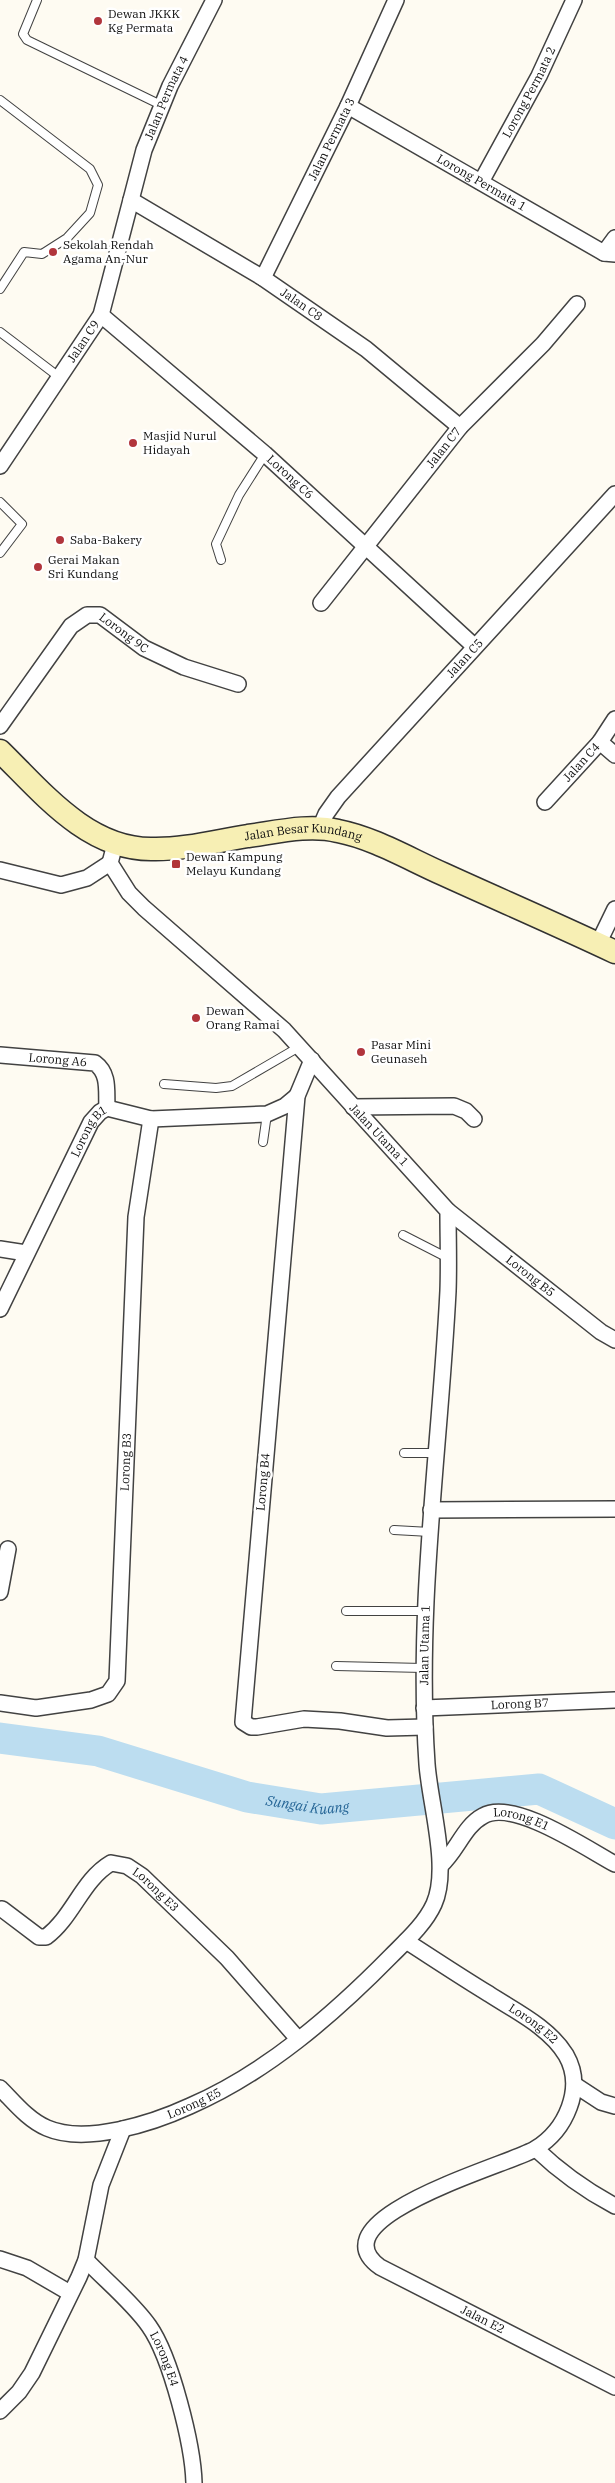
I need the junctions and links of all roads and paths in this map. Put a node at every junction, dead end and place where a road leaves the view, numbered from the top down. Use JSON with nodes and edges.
{"nodes":[{"id":1,"x":37,"y":0,"type":"edge"},
{"id":2,"x":214,"y":0,"type":"edge"},
{"id":3,"x":396,"y":0,"type":"edge"},
{"id":4,"x":574,"y":0,"type":"edge"},
{"id":5,"x":0,"y":100,"type":"edge"},
{"id":6,"x":161,"y":105,"type":"junction"},
{"id":7,"x":348,"y":106,"type":"junction"},
{"id":8,"x":481,"y":182,"type":"junction"},
{"id":9,"x":131,"y":200,"type":"junction"},
{"id":10,"x":615,"y":238,"type":"edge"},
{"id":11,"x":609,"y":253,"type":"edge"},
{"id":12,"x":263,"y":278,"type":"junction"},
{"id":13,"x":0,"y":289,"type":"edge"},
{"id":14,"x":577,"y":304,"type":"dead end"},
{"id":15,"x":101,"y":315,"type":"junction"},
{"id":16,"x":0,"y":332,"type":"edge"},
{"id":17,"x":59,"y":377,"type":"junction"},
{"id":18,"x":460,"y":427,"type":"junction"},
{"id":19,"x":265,"y":454,"type":"junction"},
{"id":20,"x":0,"y":466,"type":"edge"},
{"id":21,"x":615,"y":494,"type":"edge"},
{"id":22,"x":0,"y":502,"type":"edge"},
{"id":23,"x":366,"y":545,"type":"junction"},
{"id":24,"x":0,"y":552,"type":"edge"},
{"id":25,"x":221,"y":560,"type":"dead end"},
{"id":26,"x":321,"y":603,"type":"dead end"},
{"id":27,"x":474,"y":646,"type":"junction"},
{"id":28,"x":238,"y":684,"type":"dead end"},
{"id":29,"x":615,"y":719,"type":"edge"},
{"id":30,"x":0,"y":726,"type":"edge"},
{"id":31,"x":600,"y":742,"type":"junction"},
{"id":32,"x":0,"y":751,"type":"edge"},
{"id":33,"x":615,"y":755,"type":"edge"},
{"id":34,"x":545,"y":802,"type":"dead end"},
{"id":35,"x":320,"y":828,"type":"junction"},
{"id":36,"x":113,"y":854,"type":"junction"},
{"id":37,"x":0,"y":870,"type":"edge"},
{"id":38,"x":615,"y":908,"type":"edge"},
{"id":39,"x":607,"y":948,"type":"edge"},
{"id":40,"x":299,"y":1047,"type":"junction"},
{"id":41,"x":0,"y":1055,"type":"edge"},
{"id":42,"x":312,"y":1060,"type":"junction"},
{"id":43,"x":164,"y":1084,"type":"dead end"},
{"id":44,"x":297,"y":1096,"type":"junction"},
{"id":45,"x":353,"y":1107,"type":"junction"},
{"id":46,"x":107,"y":1108,"type":"junction"},
{"id":47,"x":267,"y":1114,"type":"junction"},
{"id":48,"x":474,"y":1118,"type":"dead end"},
{"id":49,"x":151,"y":1119,"type":"junction"},
{"id":50,"x":264,"y":1142,"type":"dead end"},
{"id":51,"x":448,"y":1211,"type":"junction"},
{"id":52,"x":403,"y":1235,"type":"dead end"},
{"id":53,"x":0,"y":1249,"type":"edge"},
{"id":54,"x":26,"y":1253,"type":"junction"},
{"id":55,"x":448,"y":1258,"type":"junction"},
{"id":56,"x":0,"y":1309,"type":"edge"},
{"id":57,"x":615,"y":1340,"type":"edge"},
{"id":58,"x":404,"y":1453,"type":"dead end"},
{"id":59,"x":435,"y":1453,"type":"junction"},
{"id":60,"x":615,"y":1509,"type":"edge"},
{"id":61,"x":431,"y":1510,"type":"junction"},
{"id":62,"x":394,"y":1530,"type":"dead end"},
{"id":63,"x":430,"y":1532,"type":"junction"},
{"id":64,"x":8,"y":1550,"type":"dead end"},
{"id":65,"x":0,"y":1592,"type":"edge"},
{"id":66,"x":346,"y":1611,"type":"dead end"},
{"id":67,"x":426,"y":1612,"type":"junction"},
{"id":68,"x":336,"y":1666,"type":"dead end"},
{"id":69,"x":423,"y":1668,"type":"junction"},
{"id":70,"x":615,"y":1700,"type":"edge"},
{"id":71,"x":0,"y":1703,"type":"edge"},
{"id":72,"x":424,"y":1708,"type":"junction"},
{"id":73,"x":425,"y":1727,"type":"junction"},
{"id":74,"x":436,"y":1832,"type":"joint"},
{"id":75,"x":615,"y":1864,"type":"edge"},
{"id":76,"x":441,"y":1865,"type":"junction"},
{"id":77,"x":2,"y":1909,"type":"dead end"},
{"id":78,"x":406,"y":1941,"type":"junction"},
{"id":79,"x":298,"y":2039,"type":"junction"},
{"id":80,"x":575,"y":2085,"type":"junction"},
{"id":81,"x":0,"y":2088,"type":"edge"},
{"id":82,"x":615,"y":2106,"type":"edge"},
{"id":83,"x":123,"y":2129,"type":"junction"},
{"id":84,"x":536,"y":2149,"type":"junction"},
{"id":85,"x":615,"y":2206,"type":"edge"},
{"id":86,"x":0,"y":2258,"type":"edge"},
{"id":87,"x":86,"y":2260,"type":"junction"},
{"id":88,"x":70,"y":2293,"type":"junction"},
{"id":89,"x":615,"y":2387,"type":"edge"},
{"id":90,"x":0,"y":2411,"type":"edge"},
{"id":91,"x":194,"y":2483,"type":"edge"}],
"edges":[{"from":1,"to":6,"type":"lane"},
{"from":2,"to":6,"type":"street","name":"Jalan Permata 4"},
{"from":3,"to":7,"type":"street","name":"Jalan Permata 3"},
{"from":4,"to":8,"type":"street","name":"Lorong Permata 2"},
{"from":5,"to":13,"type":"lane"},
{"from":6,"to":9,"type":"street","name":"Jalan Permata 4"},
{"from":7,"to":8,"type":"street","name":"Lorong Permata 1"},
{"from":7,"to":12,"type":"street","name":"Jalan Permata 3"},
{"from":8,"to":11,"type":"street","name":"Lorong Permata 1"},
{"from":9,"to":12,"type":"street","name":"Jalan C8"},
{"from":9,"to":15,"type":"street","name":"Jalan C9"},
{"from":10,"to":11,"type":"street"},
{"from":12,"to":18,"type":"street","name":"Jalan C8"},
{"from":14,"to":18,"type":"street","name":"Jalan C7"},
{"from":15,"to":17,"type":"street","name":"Jalan C9"},
{"from":15,"to":19,"type":"street","name":"Lorong C6"},
{"from":16,"to":17,"type":"lane"},
{"from":17,"to":20,"type":"street","name":"Jalan C9"},
{"from":18,"to":23,"type":"street","name":"Jalan C7"},
{"from":19,"to":23,"type":"street","name":"Lorong C6"},
{"from":19,"to":25,"type":"lane"},
{"from":21,"to":27,"type":"street","name":"Jalan C5"},
{"from":22,"to":24,"type":"lane"},
{"from":23,"to":26,"type":"street","name":"Jalan C7"},
{"from":23,"to":27,"type":"street","name":"Lorong C6"},
{"from":27,"to":35,"type":"street","name":"Jalan C5"},
{"from":28,"to":30,"type":"street","name":"Lorong 9C"},
{"from":29,"to":31,"type":"street","name":"Jalan C4"},
{"from":31,"to":33,"type":"street"},
{"from":31,"to":34,"type":"street","name":"Jalan C4"},
{"from":32,"to":36,"type":"main road","name":"Jalan Besar Kundang"},
{"from":35,"to":36,"type":"main road","name":"Jalan Besar Kundang"},
{"from":35,"to":39,"type":"main road","name":"Jalan Besar Kundang"},
{"from":36,"to":37,"type":"street"},
{"from":36,"to":40,"type":"street","name":"Jalan Utama 1"},
{"from":38,"to":39,"type":"street"},
{"from":40,"to":42,"type":"street","name":"Jalan Utama 1"},
{"from":40,"to":43,"type":"lane"},
{"from":41,"to":46,"type":"street","name":"Lorong A6"},
{"from":42,"to":44,"type":"street","name":"Lorong B4"},
{"from":42,"to":45,"type":"street","name":"Jalan Utama 1"},
{"from":44,"to":47,"type":"street","name":"Lorong B1"},
{"from":44,"to":73,"type":"street","name":"Lorong B4"},
{"from":45,"to":48,"type":"street"},
{"from":45,"to":51,"type":"street","name":"Jalan Utama 1"},
{"from":46,"to":49,"type":"street","name":"Lorong B1"},
{"from":46,"to":54,"type":"street","name":"Lorong B1"},
{"from":47,"to":49,"type":"street","name":"Lorong B1"},
{"from":47,"to":50,"type":"lane"},
{"from":49,"to":71,"type":"street","name":"Lorong B3"},
{"from":51,"to":55,"type":"street","name":"Jalan Utama 1"},
{"from":51,"to":57,"type":"street","name":"Lorong B5"},
{"from":52,"to":55,"type":"lane"},
{"from":53,"to":54,"type":"street"},
{"from":54,"to":56,"type":"street","name":"Lorong B1"},
{"from":55,"to":59,"type":"street","name":"Jalan Utama 1"},
{"from":58,"to":59,"type":"lane"},
{"from":59,"to":61,"type":"street","name":"Jalan Utama 1"},
{"from":60,"to":61,"type":"street"},
{"from":61,"to":63,"type":"street","name":"Jalan Utama 1"},
{"from":62,"to":63,"type":"lane"},
{"from":63,"to":67,"type":"street","name":"Jalan Utama 1"},
{"from":64,"to":65,"type":"street"},
{"from":66,"to":67,"type":"lane"},
{"from":67,"to":69,"type":"street","name":"Jalan Utama 1"},
{"from":68,"to":69,"type":"lane"},
{"from":69,"to":72,"type":"street","name":"Jalan Utama 1"},
{"from":70,"to":72,"type":"street","name":"Lorong B7"},
{"from":72,"to":73,"type":"street","name":"Jalan Utama 1"},
{"from":73,"to":74,"type":"street","name":"Jalan Utama 1"},
{"from":74,"to":76,"type":"street","name":"Lorong E5"},
{"from":75,"to":76,"type":"street","name":"Lorong E1"},
{"from":76,"to":78,"type":"street","name":"Lorong E5"},
{"from":77,"to":79,"type":"street","name":"Lorong E3"},
{"from":78,"to":79,"type":"street","name":"Lorong E5"},
{"from":78,"to":80,"type":"street","name":"Lorong E2"},
{"from":79,"to":83,"type":"street","name":"Lorong E5"},
{"from":80,"to":82,"type":"street"},
{"from":80,"to":84,"type":"street"},
{"from":81,"to":83,"type":"street","name":"Lorong E5"},
{"from":83,"to":87,"type":"street"},
{"from":84,"to":85,"type":"street"},
{"from":84,"to":89,"type":"street","name":"Jalan E2"},
{"from":86,"to":88,"type":"street"},
{"from":87,"to":88,"type":"street"},
{"from":87,"to":91,"type":"street","name":"Lorong E4"},
{"from":88,"to":90,"type":"street"}]}
